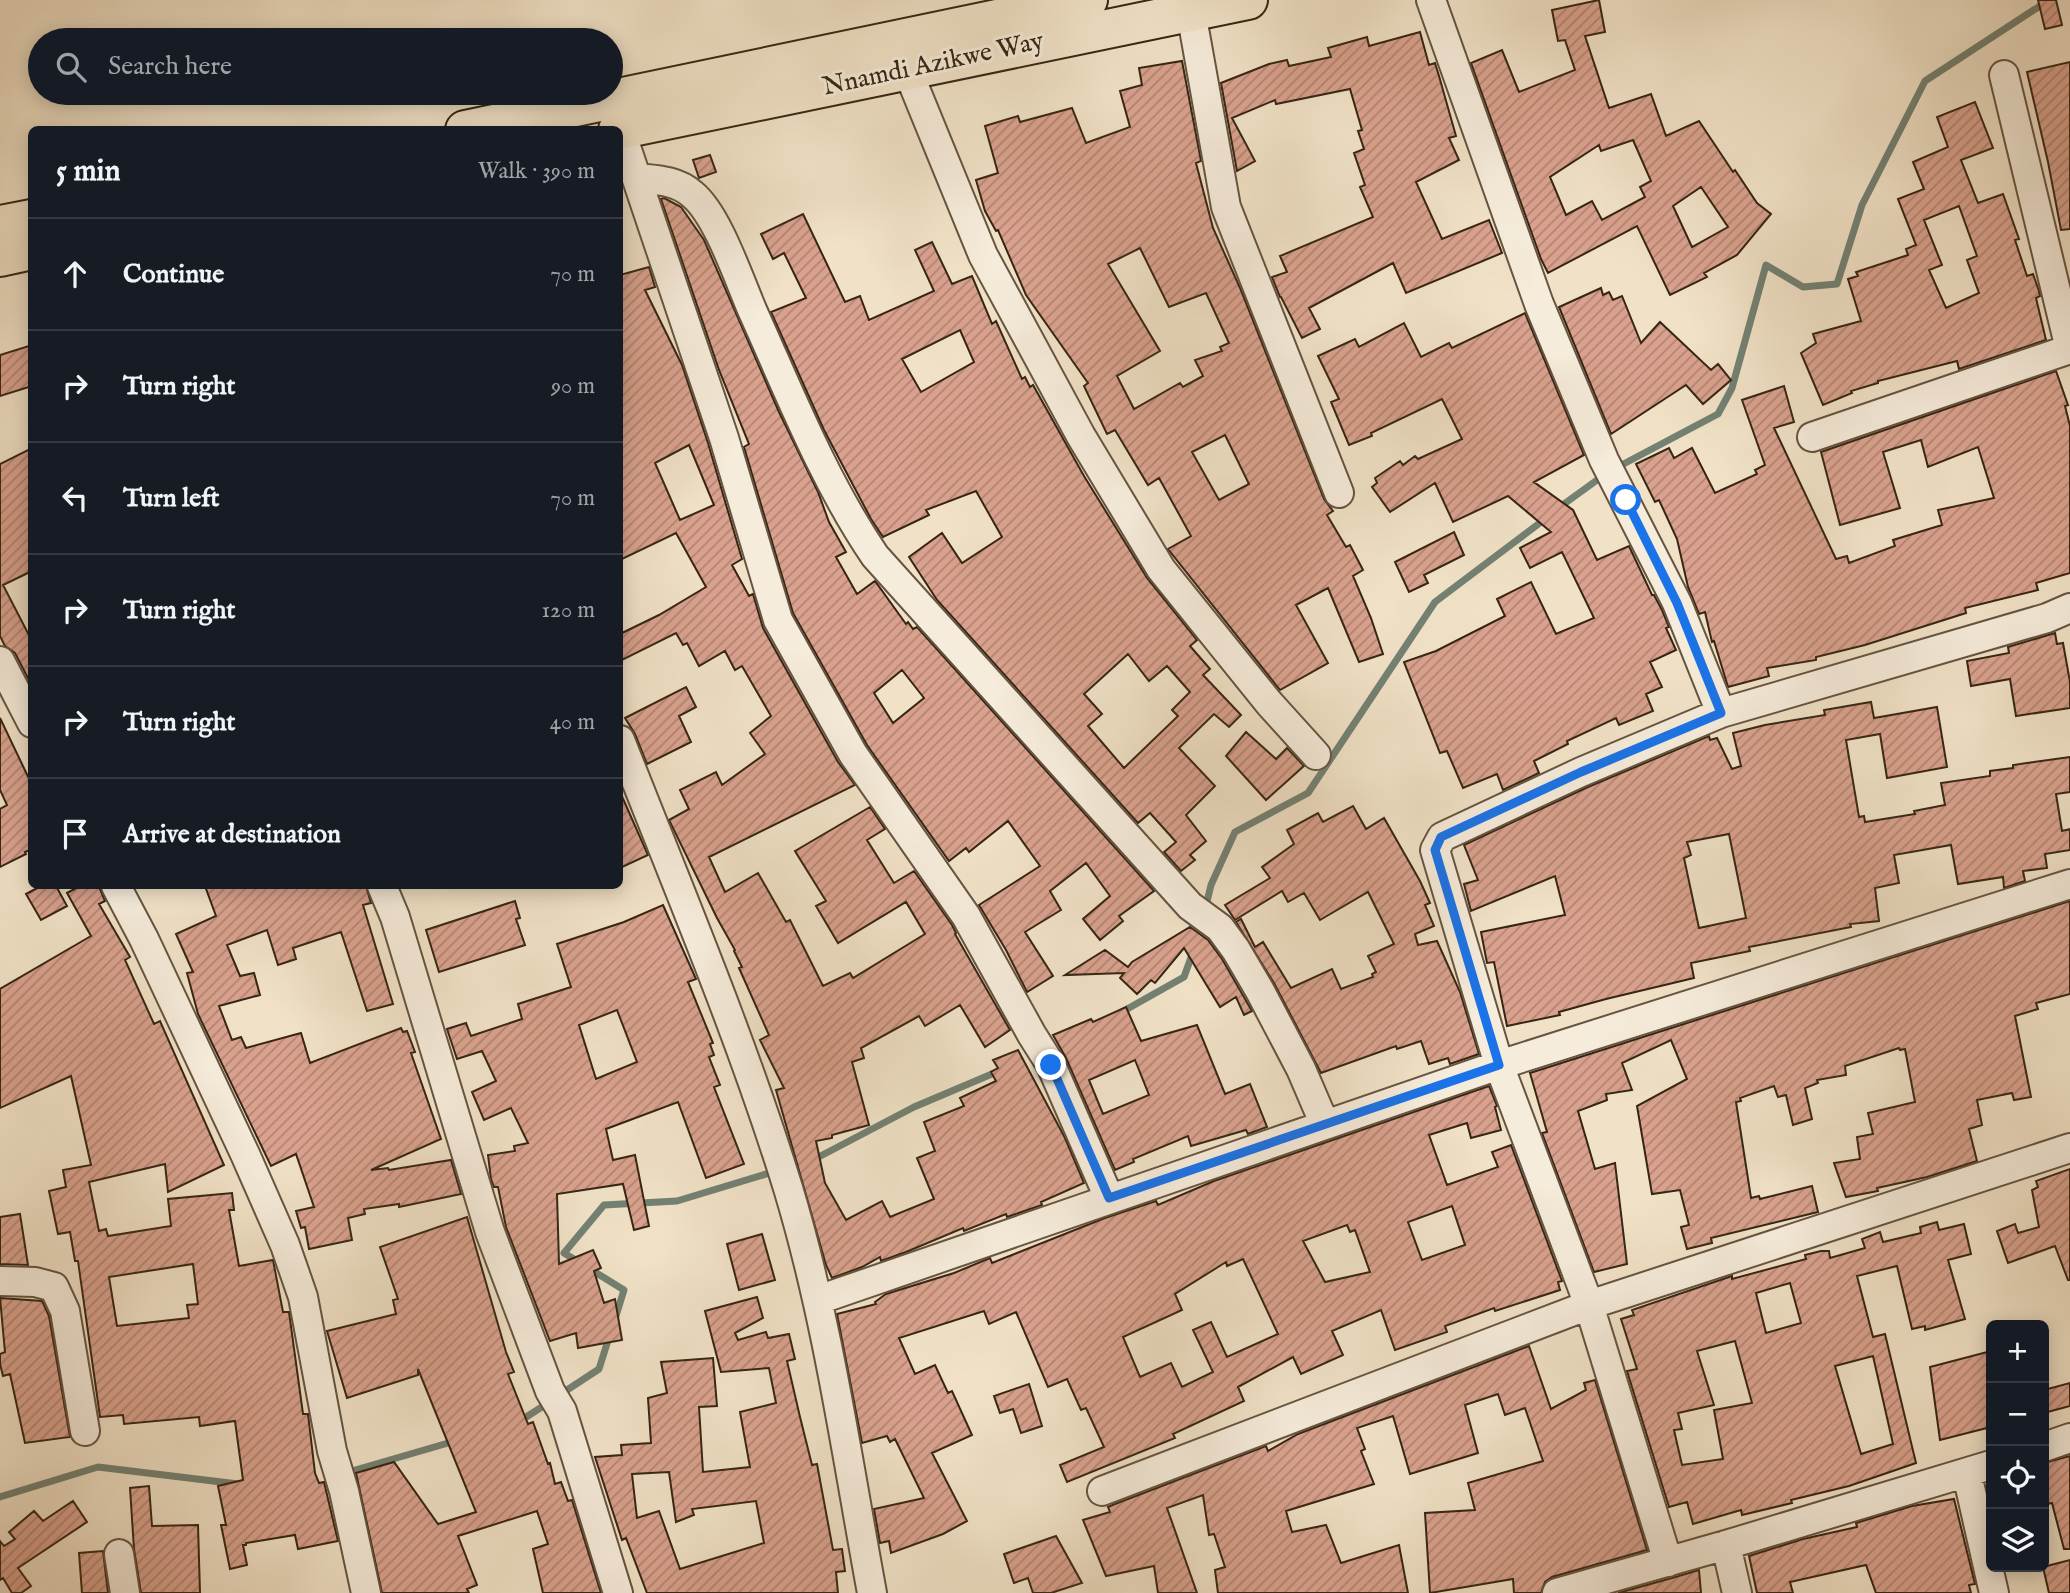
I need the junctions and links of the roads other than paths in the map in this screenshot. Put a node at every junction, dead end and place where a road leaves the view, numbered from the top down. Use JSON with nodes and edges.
{"nodes":[{"id":1,"x":1088,"y":0,"type":"edge"},
{"id":2,"x":1248,"y":0,"type":"edge"},
{"id":3,"x":1431,"y":0,"type":"edge"},
{"id":4,"x":1191,"y":12,"type":"junction"},
{"id":5,"x":907,"y":69,"type":"junction"},
{"id":6,"x":2004,"y":75,"type":"dead end"},
{"id":7,"x":623,"y":97,"type":"edge"},
{"id":8,"x":585,"y":105,"type":"edge"},
{"id":9,"x":484,"y":126,"type":"edge"},
{"id":10,"x":623,"y":128,"type":"edge"},
{"id":11,"x":623,"y":141,"type":"edge"},
{"id":12,"x":636,"y":178,"type":"junction"},
{"id":13,"x":28,"y":220,"type":"edge"},
{"id":14,"x":0,"y":225,"type":"edge"},
{"id":15,"x":28,"y":251,"type":"edge"},
{"id":16,"x":0,"y":257,"type":"edge"},
{"id":17,"x":2070,"y":349,"type":"edge"},
{"id":18,"x":1812,"y":438,"type":"dead end"},
{"id":19,"x":1339,"y":493,"type":"dead end"},
{"id":20,"x":2070,"y":608,"type":"edge"},
{"id":21,"x":0,"y":661,"type":"edge"},
{"id":22,"x":1721,"y":713,"type":"junction"},
{"id":23,"x":28,"y":715,"type":"edge"},
{"id":24,"x":623,"y":748,"type":"edge"},
{"id":25,"x":1316,"y":755,"type":"dead end"},
{"id":26,"x":2070,"y":884,"type":"edge"},
{"id":27,"x":118,"y":889,"type":"edge"},
{"id":28,"x":383,"y":889,"type":"edge"},
{"id":29,"x":1499,"y":1065,"type":"junction"},
{"id":30,"x":1325,"y":1125,"type":"junction"},
{"id":31,"x":2070,"y":1148,"type":"edge"},
{"id":32,"x":1109,"y":1198,"type":"junction"},
{"id":33,"x":0,"y":1281,"type":"edge"},
{"id":34,"x":818,"y":1300,"type":"junction"},
{"id":35,"x":1589,"y":1306,"type":"junction"},
{"id":36,"x":85,"y":1431,"type":"dead end"},
{"id":37,"x":2070,"y":1438,"type":"edge"},
{"id":38,"x":2047,"y":1446,"type":"edge"},
{"id":39,"x":1979,"y":1470,"type":"edge"},
{"id":40,"x":1102,"y":1490,"type":"dead end"},
{"id":41,"x":1726,"y":1545,"type":"junction"},
{"id":42,"x":119,"y":1554,"type":"dead end"},
{"id":43,"x":1668,"y":1562,"type":"junction"},
{"id":44,"x":125,"y":1593,"type":"edge"},
{"id":45,"x":366,"y":1593,"type":"edge"},
{"id":46,"x":618,"y":1593,"type":"edge"},
{"id":47,"x":872,"y":1593,"type":"edge"},
{"id":48,"x":1557,"y":1593,"type":"edge"},
{"id":49,"x":1737,"y":1593,"type":"edge"},
{"id":50,"x":1993,"y":1593,"type":"edge"}],
"edges":[{"from":1,"to":7,"type":"highway","name":"Nnamdi Azikwe Way"},
{"from":2,"to":4,"type":"highway","name":"Nnamdi Azikwe Way"},
{"from":3,"to":22,"type":"street"},
{"from":4,"to":5,"type":"highway","name":"Nnamdi Azikwe Way"},
{"from":4,"to":19,"type":"street"},
{"from":5,"to":10,"type":"highway","name":"Nnamdi Azikwe Way"},
{"from":5,"to":25,"type":"street"},
{"from":6,"to":17,"type":"street"},
{"from":8,"to":9,"type":"highway","name":"Nnamdi Azikwe Way"},
{"from":11,"to":12,"type":"street"},
{"from":12,"to":30,"type":"street"},
{"from":12,"to":32,"type":"street"},
{"from":13,"to":14,"type":"highway"},
{"from":15,"to":16,"type":"highway"},
{"from":17,"to":18,"type":"street"},
{"from":20,"to":22,"type":"street"},
{"from":21,"to":23,"type":"street"},
{"from":22,"to":29,"type":"street"},
{"from":24,"to":34,"type":"street"},
{"from":26,"to":29,"type":"street"},
{"from":27,"to":45,"type":"street"},
{"from":28,"to":46,"type":"street"},
{"from":29,"to":30,"type":"street"},
{"from":29,"to":35,"type":"street"},
{"from":30,"to":32,"type":"street"},
{"from":31,"to":35,"type":"street"},
{"from":32,"to":34,"type":"street"},
{"from":33,"to":36,"type":"street"},
{"from":34,"to":47,"type":"street"},
{"from":35,"to":40,"type":"street"},
{"from":35,"to":43,"type":"street"},
{"from":37,"to":38,"type":"street"},
{"from":39,"to":41,"type":"street"},
{"from":39,"to":50,"type":"street"},
{"from":41,"to":43,"type":"street"},
{"from":41,"to":49,"type":"street"},
{"from":42,"to":44,"type":"street"},
{"from":43,"to":48,"type":"street"}]}
